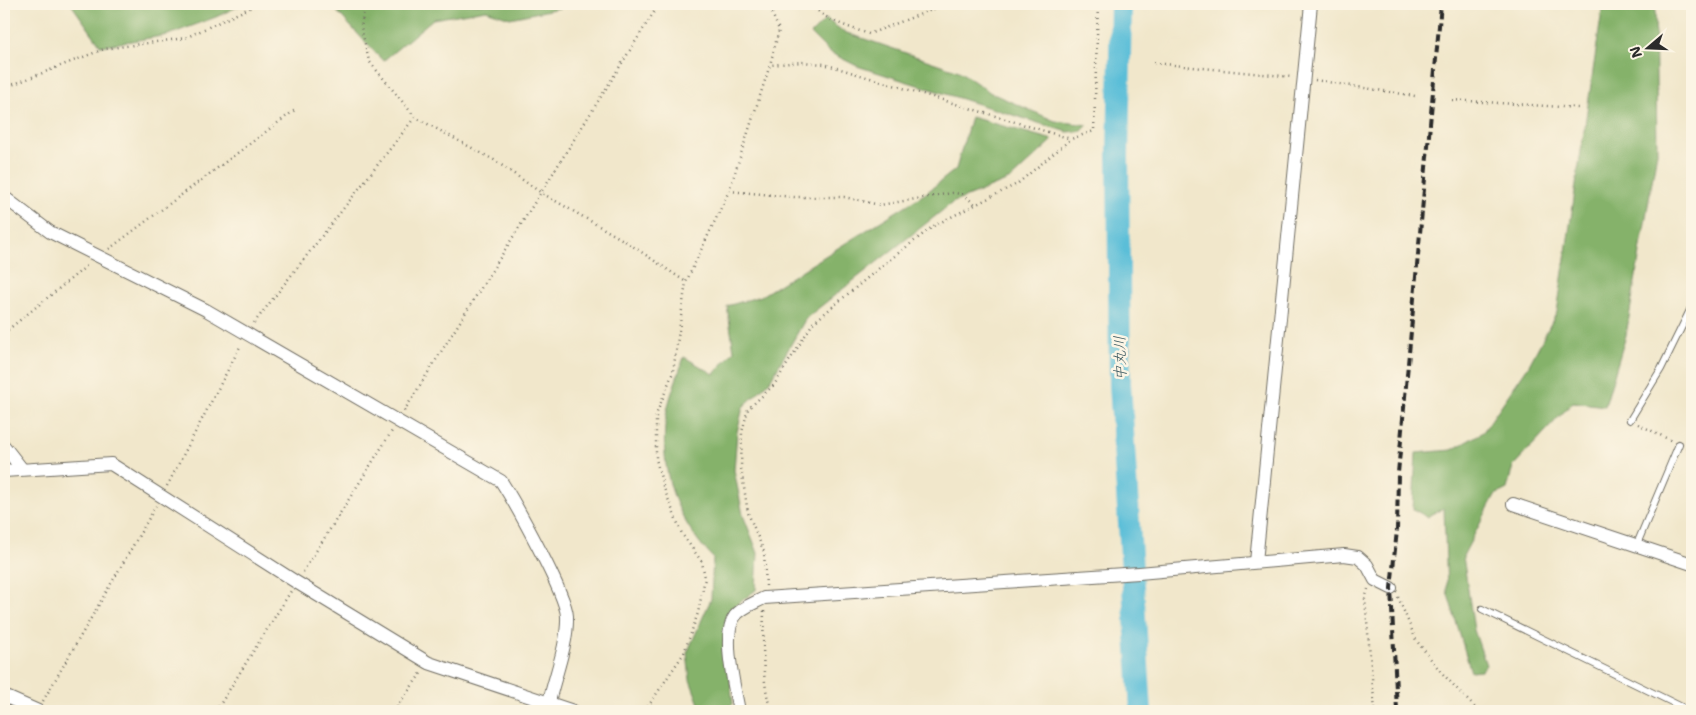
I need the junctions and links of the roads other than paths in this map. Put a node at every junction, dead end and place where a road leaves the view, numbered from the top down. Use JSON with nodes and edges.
{"nodes":[{"id":1,"x":1312,"y":4,"type":"edge"},
{"id":2,"x":4,"y":197,"type":"edge"},
{"id":3,"x":1692,"y":306,"type":"edge"},
{"id":4,"x":1630,"y":420,"type":"road end"},
{"id":5,"x":1679,"y":444,"type":"road end"},
{"id":6,"x":4,"y":446,"type":"edge"},
{"id":7,"x":22,"y":469,"type":"junction"},
{"id":8,"x":4,"y":471,"type":"edge"},
{"id":9,"x":1513,"y":504,"type":"dead end"},
{"id":10,"x":1637,"y":544,"type":"junction"},
{"id":11,"x":1256,"y":562,"type":"junction"},
{"id":12,"x":1692,"y":564,"type":"edge"},
{"id":13,"x":1391,"y":588,"type":"road end"},
{"id":14,"x":1482,"y":608,"type":"dead end"},
{"id":15,"x":4,"y":696,"type":"edge"},
{"id":16,"x":549,"y":702,"type":"junction"},
{"id":17,"x":38,"y":711,"type":"edge"},
{"id":18,"x":573,"y":711,"type":"edge"},
{"id":19,"x":739,"y":711,"type":"edge"},
{"id":20,"x":1690,"y":711,"type":"edge"}],
"edges":[{"from":1,"to":11,"type":"street"},
{"from":2,"to":16,"type":"street"},
{"from":3,"to":4,"type":"lane"},
{"from":5,"to":10,"type":"lane"},
{"from":6,"to":7,"type":"street"},
{"from":7,"to":8,"type":"street"},
{"from":7,"to":16,"type":"street"},
{"from":9,"to":10,"type":"street"},
{"from":10,"to":12,"type":"street"},
{"from":11,"to":13,"type":"street"},
{"from":11,"to":19,"type":"street"},
{"from":14,"to":20,"type":"lane"},
{"from":15,"to":17,"type":"street"},
{"from":16,"to":18,"type":"street"}]}
